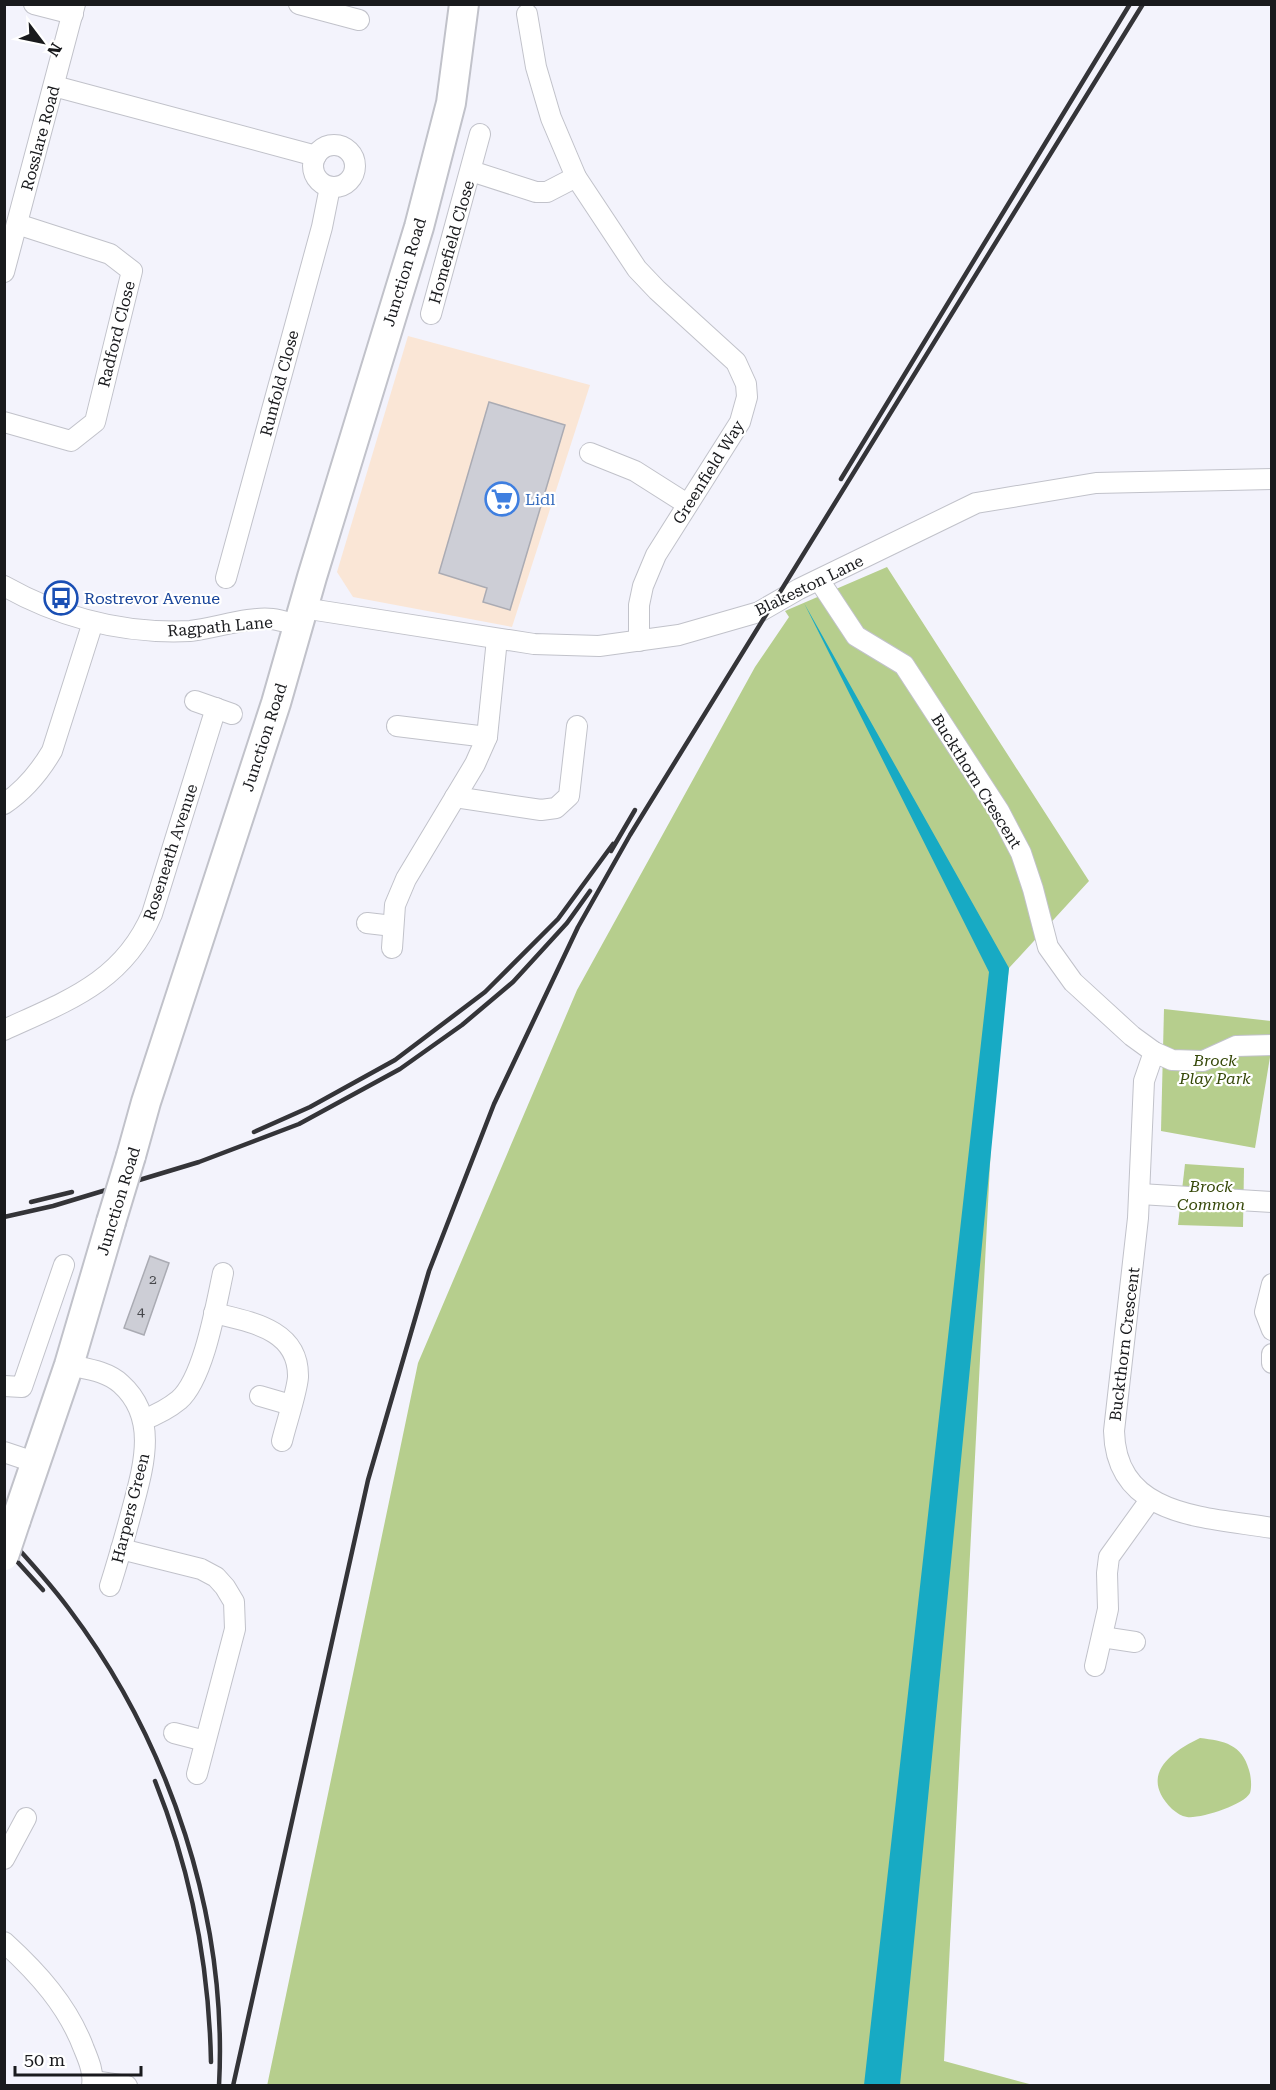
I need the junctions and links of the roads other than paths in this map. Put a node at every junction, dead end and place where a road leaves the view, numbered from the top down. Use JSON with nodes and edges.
{"nodes":[{"id":1,"x":34,"y":4,"type":"edge"},
{"id":2,"x":299,"y":4,"type":"edge"},
{"id":3,"x":464,"y":4,"type":"edge"},
{"id":4,"x":74,"y":9,"type":"edge"},
{"id":5,"x":527,"y":14,"type":"dead end"},
{"id":6,"x":359,"y":21,"type":"dead end"},
{"id":7,"x":54,"y":86,"type":"junction"},
{"id":8,"x":480,"y":134,"type":"dead end"},
{"id":9,"x":316,"y":156,"type":"junction"},
{"id":10,"x":471,"y":171,"type":"junction"},
{"id":11,"x":576,"y":177,"type":"junction"},
{"id":12,"x":330,"y":187,"type":"junction"},
{"id":13,"x":17,"y":224,"type":"junction"},
{"id":14,"x":4,"y":272,"type":"edge"},
{"id":15,"x":431,"y":314,"type":"dead end"},
{"id":16,"x":4,"y":422,"type":"edge"},
{"id":17,"x":590,"y":453,"type":"dead end"},
{"id":18,"x":1272,"y":479,"type":"edge"},
{"id":19,"x":687,"y":504,"type":"junction"},
{"id":20,"x":226,"y":578,"type":"dead end"},
{"id":21,"x":819,"y":580,"type":"junction"},
{"id":22,"x":4,"y":585,"type":"edge"},
{"id":23,"x":301,"y":617,"type":"junction"},
{"id":24,"x":93,"y":622,"type":"junction"},
{"id":25,"x":497,"y":639,"type":"junction"},
{"id":26,"x":639,"y":641,"type":"junction"},
{"id":27,"x":195,"y":701,"type":"dead end"},
{"id":28,"x":397,"y":726,"type":"dead end"},
{"id":29,"x":577,"y":726,"type":"dead end"},
{"id":30,"x":487,"y":737,"type":"junction"},
{"id":31,"x":455,"y":798,"type":"junction"},
{"id":32,"x":4,"y":804,"type":"edge"},
{"id":33,"x":368,"y":923,"type":"dead end"},
{"id":34,"x":393,"y":926,"type":"junction"},
{"id":35,"x":392,"y":948,"type":"dead end"},
{"id":36,"x":4,"y":1030,"type":"edge"},
{"id":37,"x":1272,"y":1045,"type":"edge"},
{"id":38,"x":1154,"y":1052,"type":"junction"},
{"id":39,"x":1140,"y":1194,"type":"junction"},
{"id":40,"x":1272,"y":1202,"type":"edge"},
{"id":41,"x":64,"y":1265,"type":"dead end"},
{"id":42,"x":224,"y":1273,"type":"dead end"},
{"id":43,"x":1272,"y":1284,"type":"edge"},
{"id":44,"x":214,"y":1313,"type":"junction"},
{"id":45,"x":1272,"y":1330,"type":"edge"},
{"id":46,"x":1272,"y":1354,"type":"edge"},
{"id":47,"x":1272,"y":1363,"type":"edge"},
{"id":48,"x":69,"y":1365,"type":"junction"},
{"id":49,"x":4,"y":1386,"type":"edge"},
{"id":50,"x":260,"y":1396,"type":"dead end"},
{"id":51,"x":291,"y":1405,"type":"junction"},
{"id":52,"x":143,"y":1420,"type":"junction"},
{"id":53,"x":282,"y":1441,"type":"dead end"},
{"id":54,"x":4,"y":1452,"type":"edge"},
{"id":55,"x":37,"y":1463,"type":"junction"},
{"id":56,"x":1150,"y":1500,"type":"junction"},
{"id":57,"x":1272,"y":1528,"type":"edge"},
{"id":58,"x":121,"y":1550,"type":"junction"},
{"id":59,"x":4,"y":1556,"type":"edge"},
{"id":60,"x":110,"y":1586,"type":"dead end"},
{"id":61,"x":1102,"y":1637,"type":"junction"},
{"id":62,"x":1135,"y":1642,"type":"dead end"},
{"id":63,"x":1095,"y":1666,"type":"dead end"},
{"id":64,"x":174,"y":1732,"type":"dead end"},
{"id":65,"x":206,"y":1741,"type":"junction"},
{"id":66,"x":197,"y":1774,"type":"dead end"},
{"id":67,"x":26,"y":1818,"type":"dead end"},
{"id":68,"x":10,"y":1836,"type":"edge"},
{"id":69,"x":4,"y":1859,"type":"edge"},
{"id":70,"x":4,"y":1942,"type":"edge"},
{"id":71,"x":93,"y":2083,"type":"edge"},
{"id":72,"x":127,"y":2085,"type":"edge"}],
"edges":[{"from":1,"to":4,"type":"street"},
{"from":2,"to":6,"type":"street"},
{"from":3,"to":23,"type":"main road","name":"Junction Road"},
{"from":4,"to":7,"type":"street","name":"Rosslare Road"},
{"from":5,"to":11,"type":"street","name":"Greenfield Way"},
{"from":7,"to":9,"type":"street"},
{"from":7,"to":13,"type":"street","name":"Rosslare Road"},
{"from":8,"to":10,"type":"street","name":"Homefield Close"},
{"from":9,"to":12,"type":"street"},
{"from":9,"to":12,"type":"street"},
{"from":10,"to":11,"type":"street","name":"Homefield Close"},
{"from":10,"to":15,"type":"street","name":"Homefield Close"},
{"from":11,"to":19,"type":"street","name":"Greenfield Way"},
{"from":12,"to":20,"type":"street","name":"Runfold Close"},
{"from":13,"to":14,"type":"street","name":"Rosslare Road"},
{"from":13,"to":16,"type":"street","name":"Radford Close"},
{"from":17,"to":19,"type":"street"},
{"from":18,"to":21,"type":"street","name":"Blakeston Lane"},
{"from":19,"to":26,"type":"street","name":"Greenfield Way"},
{"from":21,"to":26,"type":"street","name":"Blakeston Lane"},
{"from":21,"to":38,"type":"street","name":"Buckthorn Crescent"},
{"from":22,"to":24,"type":"street","name":"Ragpath Lane"},
{"from":23,"to":24,"type":"street","name":"Ragpath Lane"},
{"from":23,"to":25,"type":"street","name":"Blakeston Lane"},
{"from":23,"to":48,"type":"main road","name":"Junction Road","bridge":true},
{"from":24,"to":32,"type":"street"},
{"from":25,"to":26,"type":"street","name":"Blakeston Lane"},
{"from":25,"to":30,"type":"street"},
{"from":27,"to":36,"type":"street","name":"Roseneath Avenue"},
{"from":28,"to":30,"type":"street"},
{"from":29,"to":31,"type":"street"},
{"from":30,"to":31,"type":"street"},
{"from":31,"to":34,"type":"street"},
{"from":33,"to":34,"type":"street"},
{"from":34,"to":35,"type":"street"},
{"from":37,"to":38,"type":"street","name":"Buckthorn Crescent"},
{"from":38,"to":39,"type":"street","name":"Buckthorn Crescent"},
{"from":39,"to":40,"type":"street"},
{"from":39,"to":56,"type":"street","name":"Buckthorn Crescent"},
{"from":41,"to":49,"type":"street"},
{"from":42,"to":44,"type":"street"},
{"from":43,"to":45,"type":"street"},
{"from":44,"to":51,"type":"street"},
{"from":44,"to":52,"type":"street"},
{"from":46,"to":47,"type":"street"},
{"from":48,"to":52,"type":"street","name":"Harpers Green"},
{"from":48,"to":55,"type":"main road","name":"Junction Road"},
{"from":50,"to":51,"type":"street"},
{"from":51,"to":53,"type":"street"},
{"from":52,"to":58,"type":"street","name":"Harpers Green"},
{"from":54,"to":55,"type":"street"},
{"from":55,"to":59,"type":"main road","name":"Junction Road","bridge":true},
{"from":56,"to":57,"type":"street","name":"Buckthorn Crescent"},
{"from":56,"to":61,"type":"street"},
{"from":58,"to":60,"type":"street","name":"Harpers Green"},
{"from":58,"to":65,"type":"street"},
{"from":61,"to":62,"type":"street"},
{"from":61,"to":63,"type":"street"},
{"from":64,"to":65,"type":"street"},
{"from":65,"to":66,"type":"street"},
{"from":67,"to":68,"type":"street"},
{"from":68,"to":69,"type":"street"},
{"from":70,"to":71,"type":"street"},
{"from":71,"to":72,"type":"street"}]}
